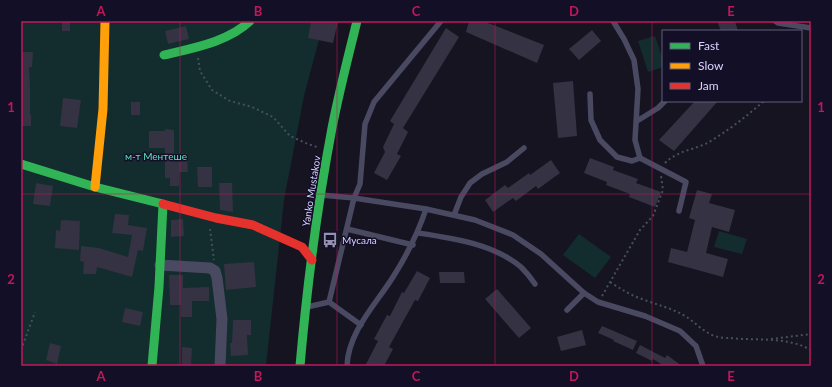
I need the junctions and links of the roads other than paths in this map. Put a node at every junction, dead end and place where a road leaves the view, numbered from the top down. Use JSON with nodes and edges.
{"nodes":[{"id":1,"x":105,"y":21,"type":"edge"},
{"id":2,"x":250,"y":21,"type":"edge"},
{"id":3,"x":357,"y":21,"type":"edge"},
{"id":4,"x":441,"y":21,"type":"edge"},
{"id":5,"x":613,"y":21,"type":"edge"},
{"id":6,"x":775,"y":21,"type":"edge"},
{"id":7,"x":811,"y":28,"type":"edge"},
{"id":8,"x":164,"y":55,"type":"dead end"},
{"id":9,"x":590,"y":94,"type":"dead end"},
{"id":10,"x":664,"y":102,"type":"edge"},
{"id":11,"x":637,"y":121,"type":"junction"},
{"id":12,"x":524,"y":148,"type":"dead end"},
{"id":13,"x":640,"y":158,"type":"junction"},
{"id":14,"x":21,"y":164,"type":"edge"},
{"id":15,"x":95,"y":187,"type":"junction"},
{"id":16,"x":321,"y":195,"type":"junction"},
{"id":17,"x":354,"y":198,"type":"junction"},
{"id":18,"x":163,"y":204,"type":"junction"},
{"id":19,"x":426,"y":209,"type":"junction"},
{"id":20,"x":679,"y":211,"type":"dead end"},
{"id":21,"x":454,"y":215,"type":"junction"},
{"id":22,"x":347,"y":229,"type":"junction"},
{"id":23,"x":418,"y":233,"type":"junction"},
{"id":24,"x":412,"y":245,"type":"junction"},
{"id":25,"x":312,"y":260,"type":"junction"},
{"id":26,"x":160,"y":265,"type":"junction"},
{"id":27,"x":535,"y":284,"type":"dead end"},
{"id":28,"x":584,"y":293,"type":"junction"},
{"id":29,"x":329,"y":302,"type":"junction"},
{"id":30,"x":306,"y":308,"type":"junction"},
{"id":31,"x":567,"y":310,"type":"dead end"},
{"id":32,"x":361,"y":325,"type":"junction"},
{"id":33,"x":152,"y":366,"type":"edge"},
{"id":34,"x":220,"y":366,"type":"edge"},
{"id":35,"x":300,"y":366,"type":"edge"},
{"id":36,"x":347,"y":366,"type":"edge"},
{"id":37,"x":703,"y":366,"type":"edge"}],
"edges":[{"from":1,"to":15,"type":"street"},
{"from":2,"to":8,"type":"street"},
{"from":3,"to":16,"type":"street","name":"Yanko Mustakov"},
{"from":4,"to":17,"type":"lane"},
{"from":5,"to":11,"type":"lane"},
{"from":6,"to":7,"type":"lane"},
{"from":9,"to":13,"type":"lane"},
{"from":10,"to":11,"type":"lane"},
{"from":11,"to":13,"type":"lane"},
{"from":12,"to":21,"type":"lane"},
{"from":13,"to":20,"type":"lane"},
{"from":14,"to":15,"type":"street"},
{"from":15,"to":18,"type":"street"},
{"from":16,"to":17,"type":"lane"},
{"from":16,"to":25,"type":"street","name":"Yanko Mustakov"},
{"from":17,"to":19,"type":"lane"},
{"from":17,"to":22,"type":"lane"},
{"from":18,"to":25,"type":"street"},
{"from":18,"to":26,"type":"street"},
{"from":19,"to":21,"type":"lane"},
{"from":19,"to":23,"type":"lane"},
{"from":21,"to":28,"type":"lane"},
{"from":22,"to":24,"type":"lane"},
{"from":22,"to":29,"type":"lane"},
{"from":23,"to":24,"type":"lane"},
{"from":23,"to":27,"type":"lane"},
{"from":24,"to":32,"type":"lane"},
{"from":25,"to":30,"type":"street","name":"Yanko Mustakov"},
{"from":26,"to":33,"type":"street"},
{"from":26,"to":34,"type":"street"},
{"from":28,"to":31,"type":"lane"},
{"from":28,"to":37,"type":"lane"},
{"from":29,"to":30,"type":"lane"},
{"from":29,"to":32,"type":"lane"},
{"from":30,"to":35,"type":"street","name":"Yanko Mustakov"},
{"from":32,"to":36,"type":"lane"}]}
